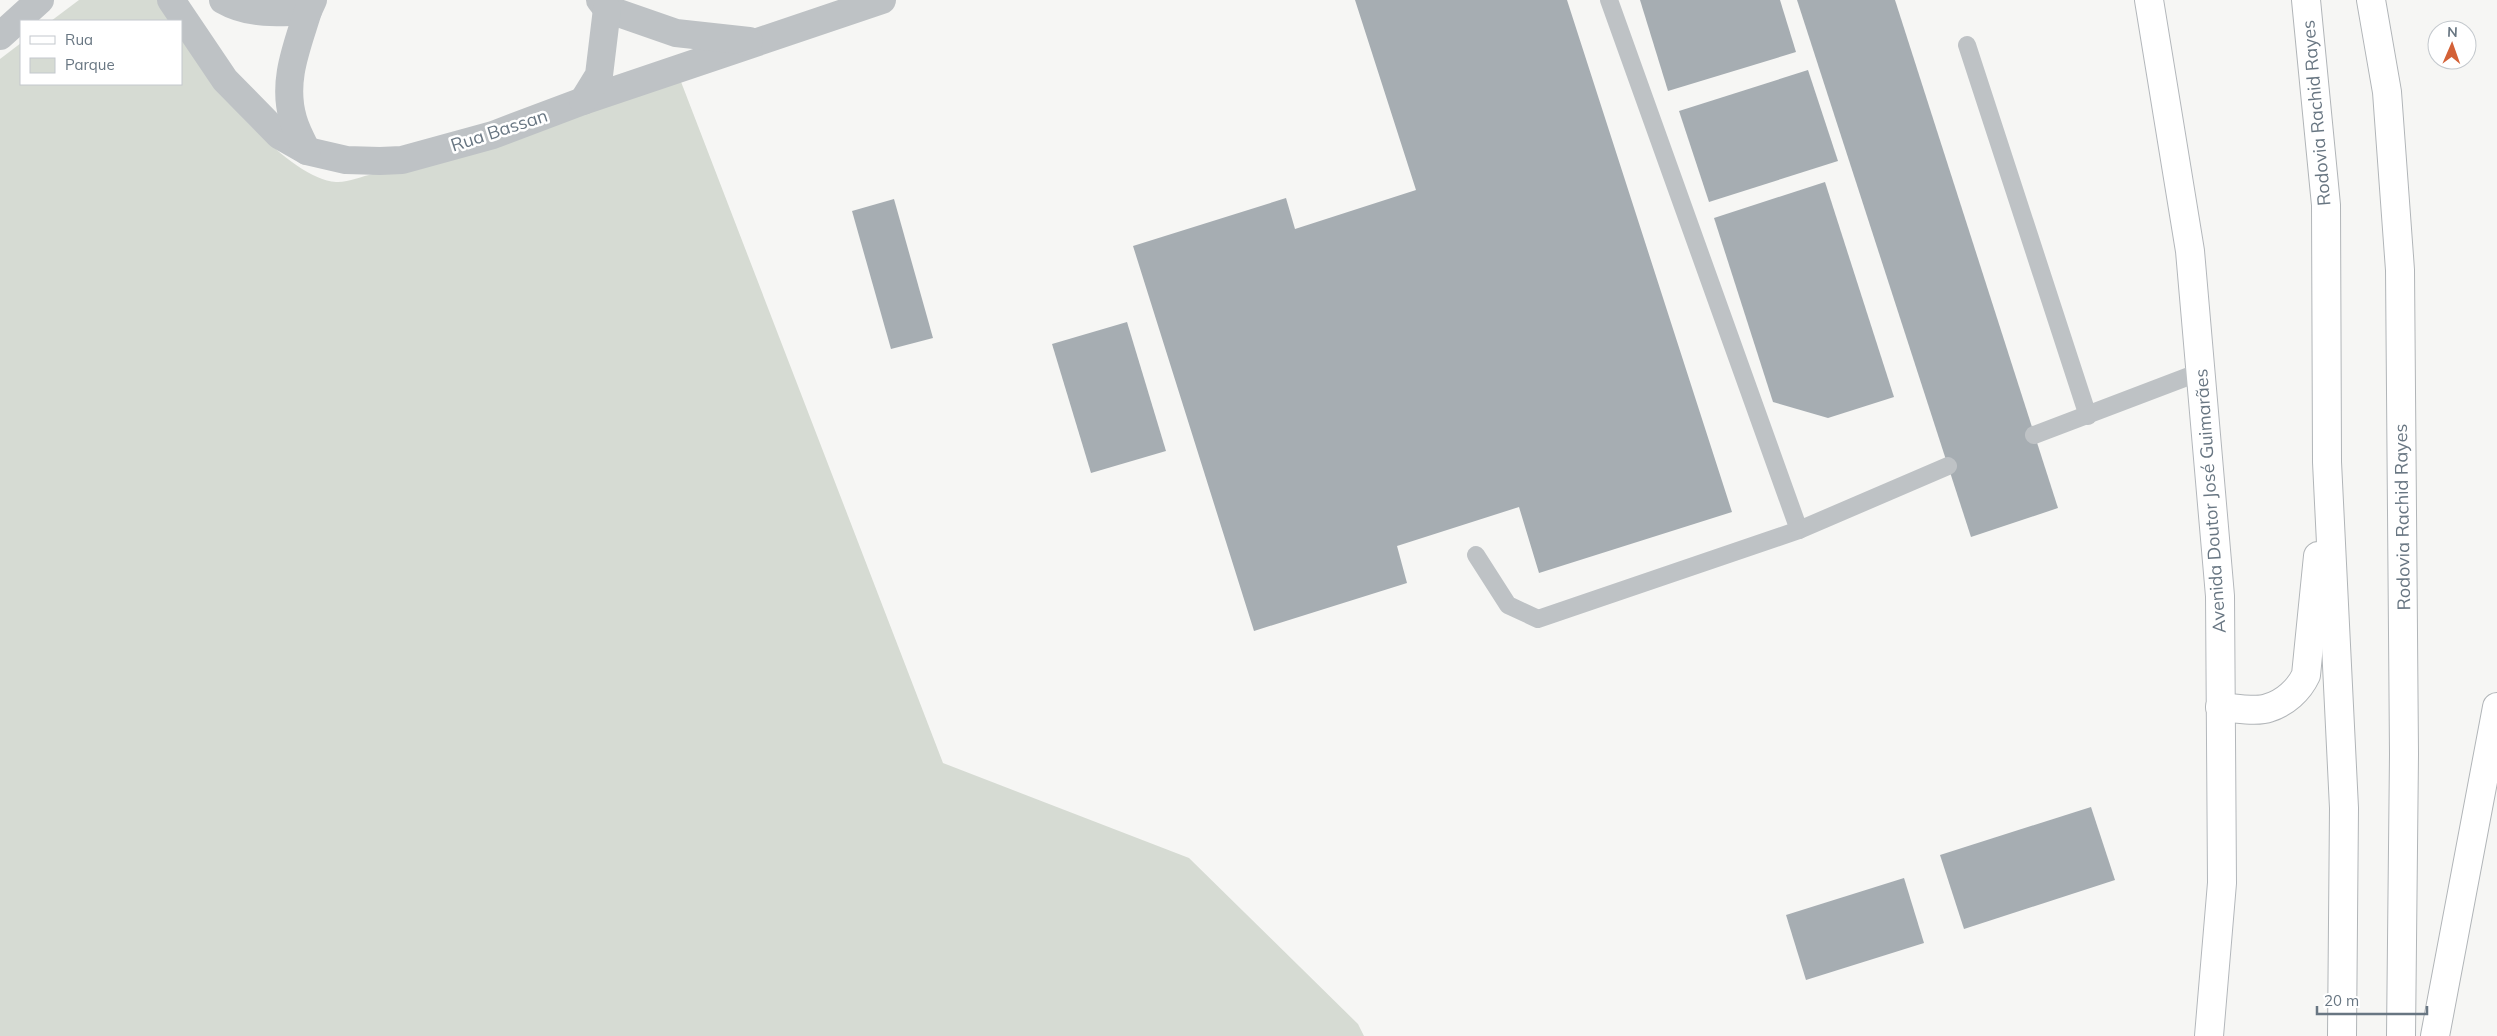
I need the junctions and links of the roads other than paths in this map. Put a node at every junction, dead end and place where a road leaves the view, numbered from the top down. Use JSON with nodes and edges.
{"nodes":[{"id":1,"x":40,"y":0,"type":"edge"},
{"id":2,"x":171,"y":0,"type":"edge"},
{"id":3,"x":223,"y":0,"type":"edge"},
{"id":4,"x":1609,"y":0,"type":"edge"},
{"id":5,"x":2149,"y":0,"type":"edge"},
{"id":6,"x":2306,"y":0,"type":"edge"},
{"id":7,"x":2371,"y":0,"type":"edge"},
{"id":8,"x":876,"y":1,"type":"edge"},
{"id":9,"x":603,"y":4,"type":"edge"},
{"id":10,"x":310,"y":6,"type":"edge"},
{"id":11,"x":0,"y":36,"type":"edge"},
{"id":12,"x":761,"y":42,"type":"junction"},
{"id":13,"x":1967,"y":45,"type":"dead end"},
{"id":14,"x":584,"y":101,"type":"junction"},
{"id":15,"x":307,"y":151,"type":"junction"},
{"id":16,"x":2200,"y":372,"type":"junction"},
{"id":17,"x":2088,"y":416,"type":"junction"},
{"id":18,"x":2034,"y":435,"type":"dead end"},
{"id":19,"x":2327,"y":462,"type":"junction"},
{"id":20,"x":1948,"y":466,"type":"dead end"},
{"id":21,"x":1798,"y":530,"type":"junction"},
{"id":22,"x":1476,"y":555,"type":"dead end"},
{"id":23,"x":2220,"y":707,"type":"junction"},
{"id":24,"x":2497,"y":707,"type":"edge"},
{"id":25,"x":2209,"y":1036,"type":"edge"},
{"id":26,"x":2342,"y":1036,"type":"edge"},
{"id":27,"x":2400,"y":1036,"type":"edge"},
{"id":28,"x":2435,"y":1036,"type":"edge"}],
"edges":[{"from":1,"to":11,"type":"street"},
{"from":2,"to":15,"type":"street","name":"Rua Bassan"},
{"from":3,"to":10,"type":"street"},
{"from":4,"to":21,"type":"lane"},
{"from":5,"to":16,"type":"main road","name":"Avenida Doutor José Guimarães"},
{"from":6,"to":19,"type":"main road","name":"Rodovia Rachid Rayes"},
{"from":7,"to":27,"type":"main road","name":"Rodovia Rachid Rayes"},
{"from":8,"to":12,"type":"street","name":"Rua Bassan"},
{"from":9,"to":12,"type":"street"},
{"from":9,"to":14,"type":"street"},
{"from":10,"to":15,"type":"street"},
{"from":12,"to":14,"type":"street","name":"Rua Bassan"},
{"from":13,"to":17,"type":"lane"},
{"from":14,"to":15,"type":"street","name":"Rua Bassan"},
{"from":16,"to":17,"type":"lane"},
{"from":16,"to":23,"type":"main road","name":"Avenida Doutor José Guimarães"},
{"from":17,"to":18,"type":"lane"},
{"from":19,"to":23,"type":"main road"},
{"from":19,"to":26,"type":"main road","name":"Rodovia Rachid Rayes"},
{"from":20,"to":21,"type":"lane"},
{"from":21,"to":22,"type":"lane"},
{"from":23,"to":25,"type":"main road","name":"Avenida Doutor José Guimarães"},
{"from":24,"to":28,"type":"main road"}]}
